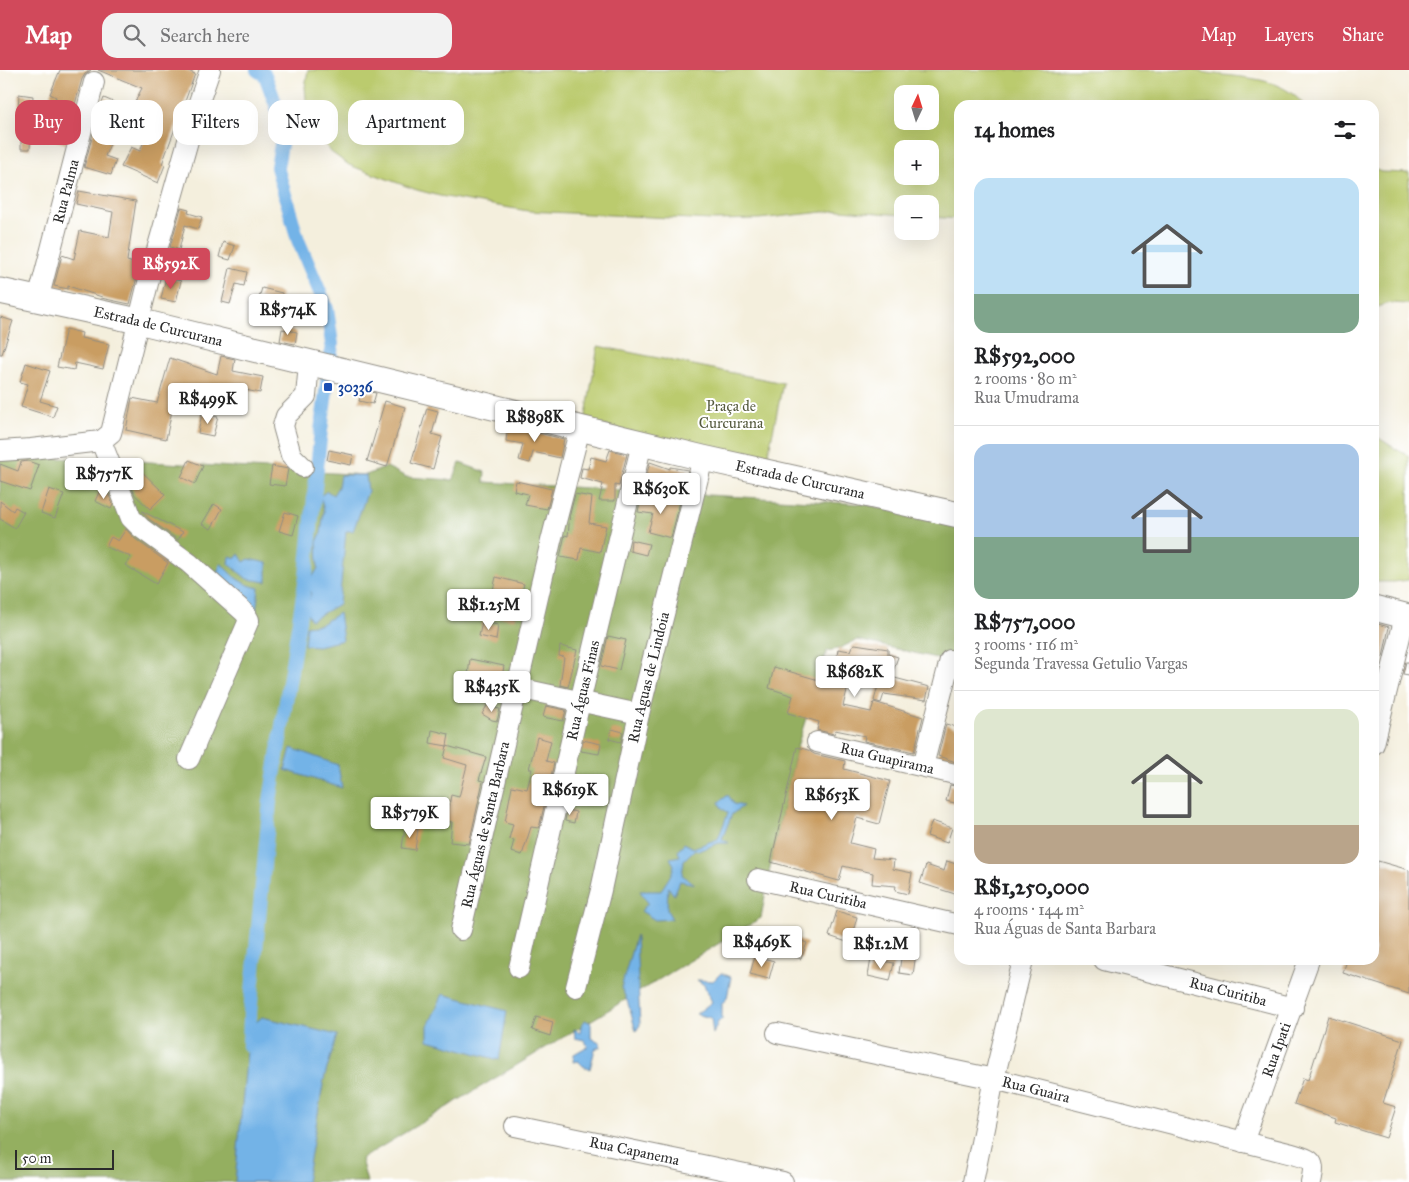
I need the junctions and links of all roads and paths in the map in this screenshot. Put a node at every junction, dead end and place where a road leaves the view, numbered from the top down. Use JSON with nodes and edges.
{"nodes":[{"id":1,"x":210,"y":70,"type":"edge"},
{"id":2,"x":94,"y":82,"type":"dead end"},
{"id":3,"x":0,"y":291,"type":"edge"},
{"id":4,"x":38,"y":300,"type":"junction"},
{"id":5,"x":138,"y":321,"type":"junction"},
{"id":6,"x":313,"y":365,"type":"junction"},
{"id":7,"x":580,"y":428,"type":"junction"},
{"id":8,"x":101,"y":441,"type":"junction"},
{"id":9,"x":642,"y":443,"type":"junction"},
{"id":10,"x":0,"y":451,"type":"edge"},
{"id":11,"x":703,"y":458,"type":"junction"},
{"id":12,"x":302,"y":467,"type":"dead end"},
{"id":13,"x":954,"y":514,"type":"edge"},
{"id":14,"x":1379,"y":609,"type":"edge"},
{"id":15,"x":1407,"y":616,"type":"edge"},
{"id":16,"x":950,"y":660,"type":"dead end"},
{"id":17,"x":518,"y":688,"type":"junction"},
{"id":18,"x":580,"y":702,"type":"junction"},
{"id":19,"x":639,"y":714,"type":"junction"},
{"id":20,"x":1379,"y":725,"type":"edge"},
{"id":21,"x":817,"y":742,"type":"dead end"},
{"id":22,"x":189,"y":759,"type":"dead end"},
{"id":23,"x":923,"y":766,"type":"junction"},
{"id":24,"x":954,"y":774,"type":"edge"},
{"id":25,"x":758,"y":879,"type":"dead end"},
{"id":26,"x":954,"y":924,"type":"edge"},
{"id":27,"x":461,"y":930,"type":"dead end"},
{"id":28,"x":1022,"y":965,"type":"edge"},
{"id":29,"x":1124,"y":965,"type":"edge"},
{"id":30,"x":1308,"y":965,"type":"edge"},
{"id":31,"x":519,"y":968,"type":"dead end"},
{"id":32,"x":576,"y":987,"type":"dead end"},
{"id":33,"x":1292,"y":1008,"type":"junction"},
{"id":34,"x":777,"y":1033,"type":"dead end"},
{"id":35,"x":994,"y":1079,"type":"junction"},
{"id":36,"x":515,"y":1126,"type":"dead end"},
{"id":37,"x":1243,"y":1142,"type":"junction"},
{"id":38,"x":782,"y":1182,"type":"edge"},
{"id":39,"x":974,"y":1182,"type":"edge"},
{"id":40,"x":1310,"y":1182,"type":"edge"}],
"edges":[{"from":1,"to":5,"type":"street"},
{"from":2,"to":4,"type":"street","name":"Rua Palma"},
{"from":3,"to":4,"type":"main road","name":"Estrada de Curcurana"},
{"from":4,"to":5,"type":"main road","name":"Estrada de Curcurana"},
{"from":5,"to":6,"type":"main road","name":"Estrada de Curcurana"},
{"from":5,"to":8,"type":"street"},
{"from":6,"to":7,"type":"main road","name":"Estrada de Curcurana"},
{"from":6,"to":12,"type":"street"},
{"from":7,"to":9,"type":"main road","name":"Estrada de Curcurana"},
{"from":7,"to":17,"type":"street","name":"Rua Águas de Santa Barbara"},
{"from":8,"to":10,"type":"street"},
{"from":8,"to":22,"type":"street"},
{"from":9,"to":11,"type":"main road","name":"Estrada de Curcurana"},
{"from":9,"to":18,"type":"street","name":"Rua Águas Finas"},
{"from":11,"to":13,"type":"main road","name":"Estrada de Curcurana"},
{"from":11,"to":19,"type":"street","name":"Rua Aguas de Lindoia"},
{"from":14,"to":15,"type":"main road"},
{"from":15,"to":20,"type":"street"},
{"from":16,"to":23,"type":"street"},
{"from":17,"to":18,"type":"street"},
{"from":17,"to":27,"type":"street","name":"Rua Águas de Santa Barbara"},
{"from":18,"to":19,"type":"street"},
{"from":18,"to":31,"type":"street","name":"Rua Águas Finas"},
{"from":19,"to":32,"type":"street","name":"Rua Aguas de Lindoia"},
{"from":21,"to":23,"type":"street","name":"Rua Guapirama"},
{"from":23,"to":24,"type":"street","name":"Rua Guapirama"},
{"from":25,"to":26,"type":"street","name":"Rua Curitiba"},
{"from":28,"to":35,"type":"street"},
{"from":29,"to":33,"type":"street","name":"Rua Curitiba"},
{"from":30,"to":33,"type":"street","name":"Rua Ipati"},
{"from":33,"to":37,"type":"street","name":"Rua Ipati"},
{"from":34,"to":35,"type":"street","name":"Rua Guaira"},
{"from":35,"to":37,"type":"street","name":"Rua Guaira"},
{"from":35,"to":39,"type":"street"},
{"from":36,"to":38,"type":"street","name":"Rua Capanema"},
{"from":37,"to":40,"type":"street","name":"Rua Guaira"}]}
